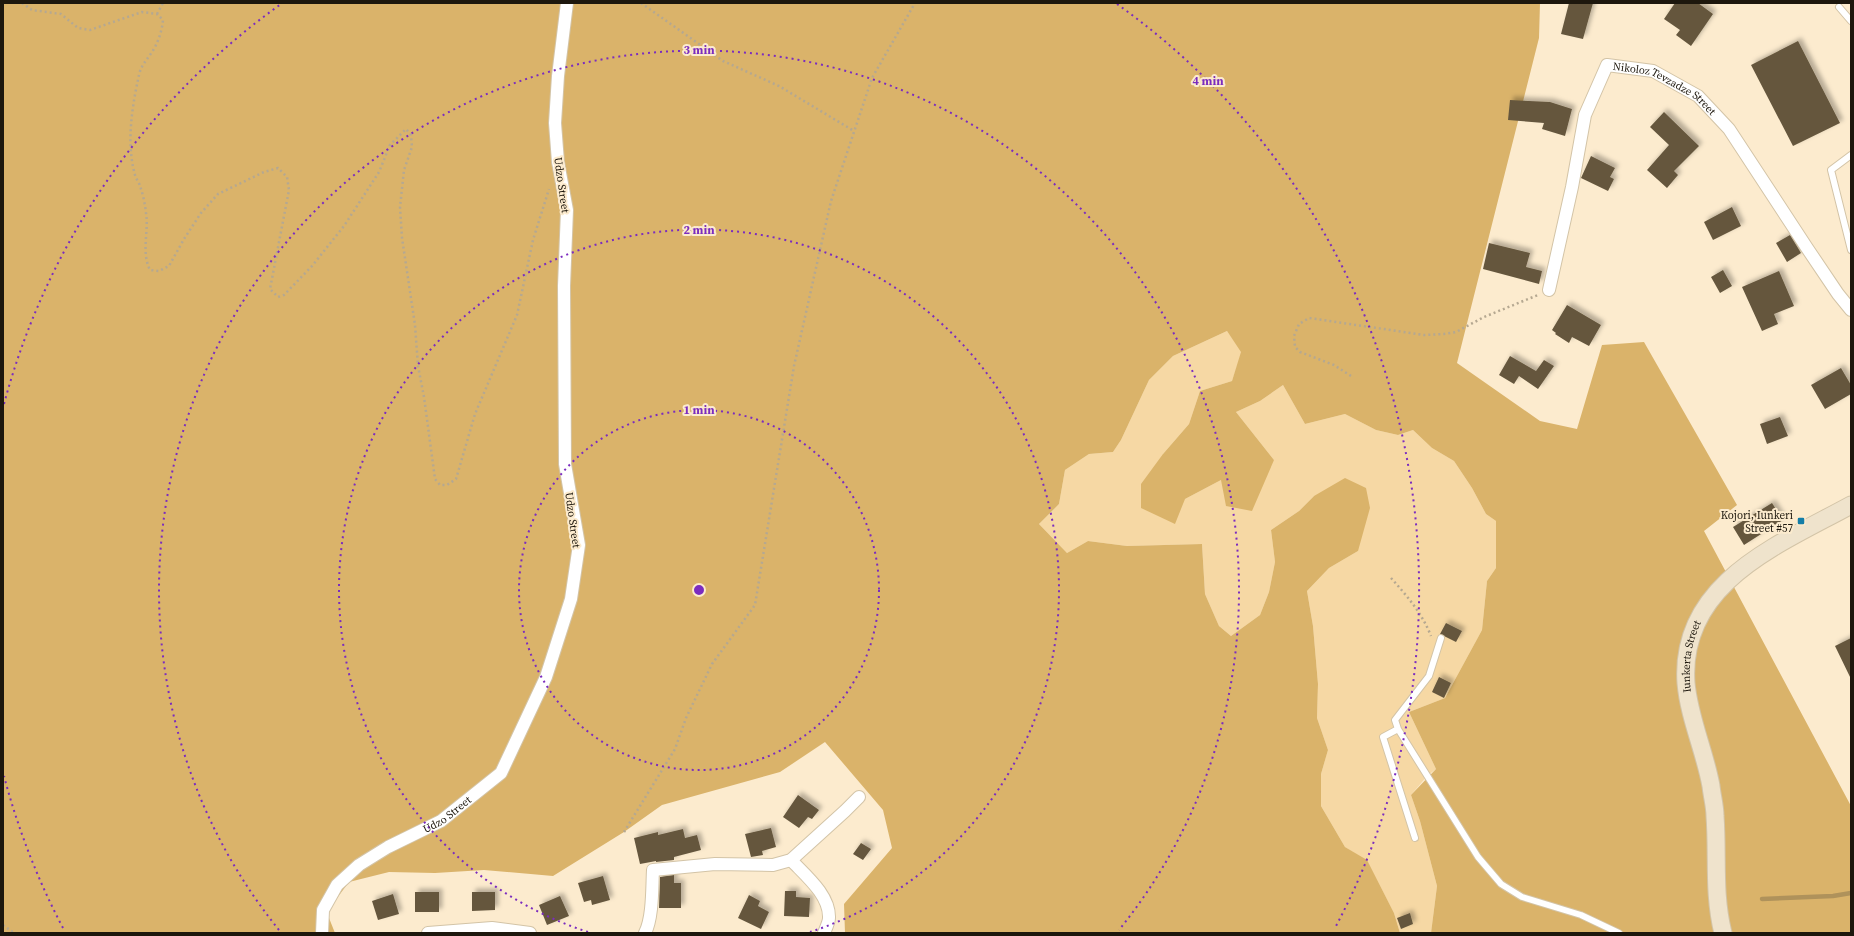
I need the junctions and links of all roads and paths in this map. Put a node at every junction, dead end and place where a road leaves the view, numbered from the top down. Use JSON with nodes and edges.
{"nodes":[{"id":1,"x":22,"y":3,"type":"edge"},
{"id":2,"x":162,"y":3,"type":"edge"},
{"id":3,"x":567,"y":3,"type":"edge"},
{"id":4,"x":641,"y":3,"type":"edge"},
{"id":5,"x":915,"y":3,"type":"edge"},
{"id":6,"x":1839,"y":7,"type":"dead end"},
{"id":7,"x":157,"y":14,"type":"junction"},
{"id":8,"x":1851,"y":21,"type":"edge"},
{"id":9,"x":854,"y":131,"type":"junction"},
{"id":10,"x":1851,"y":155,"type":"edge"},
{"id":11,"x":558,"y":162,"type":"junction"},
{"id":12,"x":1851,"y":250,"type":"edge"},
{"id":13,"x":1549,"y":290,"type":"joint"},
{"id":14,"x":1851,"y":310,"type":"edge"},
{"id":15,"x":1351,"y":376,"type":"dead end"},
{"id":16,"x":1851,"y":505,"type":"edge"},
{"id":17,"x":1391,"y":578,"type":"dead end"},
{"id":18,"x":1441,"y":638,"type":"dead end"},
{"id":19,"x":1436,"y":652,"type":"junction"},
{"id":20,"x":1398,"y":729,"type":"junction"},
{"id":21,"x":858,"y":797,"type":"dead end"},
{"id":22,"x":624,"y":832,"type":"dead end"},
{"id":23,"x":1415,"y":838,"type":"dead end"},
{"id":24,"x":791,"y":860,"type":"junction"},
{"id":25,"x":3,"y":925,"type":"edge"},
{"id":26,"x":14,"y":933,"type":"edge"},
{"id":27,"x":322,"y":933,"type":"edge"},
{"id":28,"x":428,"y":933,"type":"edge"},
{"id":29,"x":530,"y":933,"type":"edge"},
{"id":30,"x":645,"y":933,"type":"edge"},
{"id":31,"x":824,"y":933,"type":"edge"},
{"id":32,"x":1619,"y":933,"type":"edge"},
{"id":33,"x":1723,"y":933,"type":"edge"}],
"edges":[{"from":1,"to":7,"type":"path"},
{"from":2,"to":7,"type":"path"},
{"from":3,"to":11,"type":"street","name":"Udzo Street"},
{"from":4,"to":9,"type":"path"},
{"from":5,"to":9,"type":"path"},
{"from":6,"to":8,"type":"lane"},
{"from":7,"to":11,"type":"path"},
{"from":9,"to":22,"type":"path"},
{"from":10,"to":12,"type":"lane"},
{"from":11,"to":27,"type":"street","name":"Udzo Street"},
{"from":13,"to":14,"type":"street","name":"Nikoloz Tevzadze Street"},
{"from":13,"to":15,"type":"path"},
{"from":16,"to":33,"type":"main road","name":"Iunkerta Street"},
{"from":17,"to":19,"type":"path"},
{"from":18,"to":19,"type":"lane"},
{"from":19,"to":20,"type":"lane"},
{"from":20,"to":23,"type":"lane"},
{"from":20,"to":32,"type":"lane"},
{"from":21,"to":24,"type":"street"},
{"from":24,"to":30,"type":"street"},
{"from":24,"to":31,"type":"street"},
{"from":25,"to":26,"type":"path"},
{"from":28,"to":29,"type":"street"}]}
